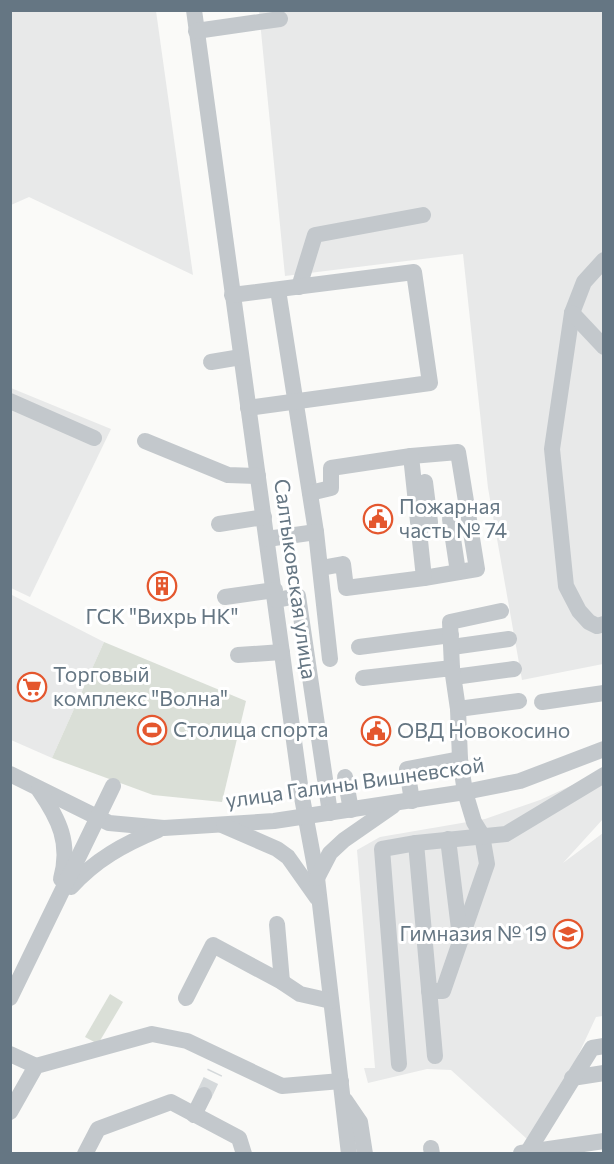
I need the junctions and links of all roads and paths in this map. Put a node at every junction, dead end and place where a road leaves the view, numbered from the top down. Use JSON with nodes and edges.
{"nodes":[{"id":1,"x":194,"y":10,"type":"edge"},
{"id":2,"x":280,"y":19,"type":"dead end"},
{"id":3,"x":196,"y":31,"type":"junction"},
{"id":4,"x":423,"y":215,"type":"dead end"},
{"id":5,"x":603,"y":260,"type":"edge"},
{"id":6,"x":298,"y":286,"type":"junction"},
{"id":7,"x":278,"y":290,"type":"junction"},
{"id":8,"x":232,"y":295,"type":"junction"},
{"id":9,"x":572,"y":313,"type":"junction"},
{"id":10,"x":603,"y":347,"type":"edge"},
{"id":11,"x":241,"y":357,"type":"junction"},
{"id":12,"x":211,"y":362,"type":"dead end"},
{"id":13,"x":10,"y":401,"type":"edge"},
{"id":14,"x":296,"y":404,"type":"junction"},
{"id":15,"x":248,"y":408,"type":"junction"},
{"id":16,"x":94,"y":438,"type":"dead end"},
{"id":17,"x":145,"y":441,"type":"dead end"},
{"id":18,"x":416,"y":456,"type":"junction"},
{"id":19,"x":258,"y":476,"type":"junction"},
{"id":20,"x":310,"y":493,"type":"junction"},
{"id":21,"x":264,"y":517,"type":"junction"},
{"id":22,"x":450,"y":519,"type":"dead end"},
{"id":23,"x":219,"y":524,"type":"dead end"},
{"id":24,"x":316,"y":532,"type":"junction"},
{"id":25,"x":267,"y":539,"type":"junction"},
{"id":26,"x":321,"y":568,"type":"junction"},
{"id":27,"x":458,"y":572,"type":"junction"},
{"id":28,"x":424,"y":578,"type":"junction"},
{"id":29,"x":275,"y":595,"type":"junction"},
{"id":30,"x":225,"y":597,"type":"dead end"},
{"id":31,"x":501,"y":611,"type":"dead end"},
{"id":32,"x":601,"y":628,"type":"edge"},
{"id":33,"x":509,"y":639,"type":"dead end"},
{"id":34,"x":451,"y":641,"type":"junction"},
{"id":35,"x":359,"y":647,"type":"dead end"},
{"id":36,"x":282,"y":652,"type":"junction"},
{"id":37,"x":238,"y":655,"type":"dead end"},
{"id":38,"x":330,"y":659,"type":"dead end"},
{"id":39,"x":514,"y":669,"type":"dead end"},
{"id":40,"x":453,"y":672,"type":"junction"},
{"id":41,"x":363,"y":678,"type":"dead end"},
{"id":42,"x":603,"y":693,"type":"edge"},
{"id":43,"x":519,"y":701,"type":"dead end"},
{"id":44,"x":542,"y":702,"type":"dead end"},
{"id":45,"x":458,"y":709,"type":"junction"},
{"id":46,"x":603,"y":749,"type":"edge"},
{"id":47,"x":460,"y":759,"type":"junction"},
{"id":48,"x":28,"y":764,"type":"dead end"},
{"id":49,"x":603,"y":775,"type":"edge"},
{"id":50,"x":15,"y":777,"type":"edge"},
{"id":51,"x":345,"y":777,"type":"dead end"},
{"id":52,"x":113,"y":786,"type":"dead end"},
{"id":53,"x":38,"y":788,"type":"junction"},
{"id":54,"x":465,"y":792,"type":"junction"},
{"id":55,"x":405,"y":802,"type":"junction"},
{"id":56,"x":351,"y":810,"type":"junction"},
{"id":57,"x":330,"y":813,"type":"junction"},
{"id":58,"x":306,"y":817,"type":"junction"},
{"id":59,"x":99,"y":820,"type":"junction"},
{"id":60,"x":221,"y":825,"type":"junction"},
{"id":61,"x":164,"y":828,"type":"junction"},
{"id":62,"x":482,"y":836,"type":"junction"},
{"id":63,"x":448,"y":839,"type":"junction"},
{"id":64,"x":416,"y":843,"type":"junction"},
{"id":65,"x":317,"y":878,"type":"junction"},
{"id":66,"x":320,"y":902,"type":"junction"},
{"id":67,"x":54,"y":906,"type":"junction"},
{"id":68,"x":277,"y":924,"type":"dead end"},
{"id":69,"x":460,"y":940,"type":"junction"},
{"id":70,"x":282,"y":982,"type":"junction"},
{"id":71,"x":429,"y":991,"type":"junction"},
{"id":72,"x":10,"y":998,"type":"edge"},
{"id":73,"x":186,"y":998,"type":"dead end"},
{"id":74,"x":331,"y":1001,"type":"junction"},
{"id":75,"x":603,"y":1046,"type":"edge"},
{"id":76,"x":10,"y":1054,"type":"edge"},
{"id":77,"x":435,"y":1056,"type":"dead end"},
{"id":78,"x":399,"y":1064,"type":"dead end"},
{"id":79,"x":36,"y":1066,"type":"junction"},
{"id":80,"x":603,"y":1073,"type":"edge"},
{"id":81,"x":572,"y":1078,"type":"junction"},
{"id":82,"x":342,"y":1089,"type":"junction"},
{"id":83,"x":204,"y":1095,"type":"tunnel mouth"},
{"id":84,"x":10,"y":1112,"type":"edge"},
{"id":85,"x":195,"y":1114,"type":"junction"},
{"id":86,"x":603,"y":1141,"type":"edge"},
{"id":87,"x":524,"y":1153,"type":"edge"},
{"id":88,"x":85,"y":1154,"type":"edge"},
{"id":89,"x":244,"y":1154,"type":"edge"},
{"id":90,"x":349,"y":1154,"type":"edge"},
{"id":91,"x":365,"y":1154,"type":"edge"}],
"edges":[{"from":1,"to":3,"type":"street","name":"Салтыковская улица"},
{"from":2,"to":3,"type":"street"},
{"from":3,"to":8,"type":"street","name":"Салтыковская улица"},
{"from":4,"to":6,"type":"street"},
{"from":5,"to":9,"type":"street"},
{"from":6,"to":7,"type":"street"},
{"from":6,"to":14,"type":"street"},
{"from":7,"to":8,"type":"street"},
{"from":7,"to":14,"type":"street"},
{"from":8,"to":11,"type":"street","name":"Салтыковская улица"},
{"from":9,"to":10,"type":"street"},
{"from":9,"to":32,"type":"street"},
{"from":11,"to":12,"type":"street"},
{"from":11,"to":15,"type":"street","name":"Салтыковская улица"},
{"from":13,"to":16,"type":"street"},
{"from":14,"to":15,"type":"street"},
{"from":14,"to":20,"type":"street"},
{"from":15,"to":19,"type":"street","name":"Салтыковская улица"},
{"from":17,"to":19,"type":"street"},
{"from":18,"to":20,"type":"street"},
{"from":18,"to":27,"type":"street"},
{"from":18,"to":28,"type":"street"},
{"from":19,"to":21,"type":"street","name":"Салтыковская улица"},
{"from":20,"to":24,"type":"street"},
{"from":21,"to":23,"type":"street"},
{"from":21,"to":25,"type":"street","name":"Салтыковская улица"},
{"from":22,"to":27,"type":"street"},
{"from":24,"to":25,"type":"street"},
{"from":24,"to":26,"type":"street"},
{"from":25,"to":29,"type":"street","name":"Салтыковская улица"},
{"from":26,"to":28,"type":"street"},
{"from":26,"to":38,"type":"street"},
{"from":27,"to":28,"type":"street"},
{"from":29,"to":30,"type":"street"},
{"from":29,"to":36,"type":"street","name":"Салтыковская улица"},
{"from":29,"to":57,"type":"street"},
{"from":31,"to":34,"type":"street"},
{"from":33,"to":34,"type":"street"},
{"from":34,"to":35,"type":"street"},
{"from":34,"to":40,"type":"street"},
{"from":36,"to":37,"type":"street"},
{"from":36,"to":58,"type":"street","name":"Салтыковская улица"},
{"from":39,"to":40,"type":"street"},
{"from":40,"to":41,"type":"street"},
{"from":40,"to":45,"type":"street"},
{"from":42,"to":44,"type":"street"},
{"from":43,"to":45,"type":"street"},
{"from":45,"to":47,"type":"street"},
{"from":46,"to":54,"type":"street","name":"улица Галины Вишневской"},
{"from":47,"to":54,"type":"street"},
{"from":47,"to":55,"type":"street"},
{"from":48,"to":50,"type":"street"},
{"from":49,"to":62,"type":"street"},
{"from":50,"to":53,"type":"street","name":"улица Галины Вишневской"},
{"from":51,"to":56,"type":"street"},
{"from":52,"to":59,"type":"street"},
{"from":53,"to":59,"type":"street","name":"улица Галины Вишневской"},
{"from":53,"to":67,"type":"street"},
{"from":54,"to":55,"type":"street","name":"улица Галины Вишневской"},
{"from":54,"to":62,"type":"street"},
{"from":55,"to":56,"type":"street","name":"улица Галины Вишневской"},
{"from":55,"to":65,"type":"street"},
{"from":56,"to":57,"type":"street","name":"улица Галины Вишневской"},
{"from":57,"to":58,"type":"street","name":"улица Галины Вишневской"},
{"from":58,"to":60,"type":"street","name":"улица Галины Вишневской"},
{"from":58,"to":65,"type":"street","name":"Салтыковская улица"},
{"from":59,"to":61,"type":"street","name":"улица Галины Вишневской"},
{"from":59,"to":67,"type":"street"},
{"from":60,"to":61,"type":"street","name":"улица Галины Вишневской"},
{"from":60,"to":66,"type":"street"},
{"from":61,"to":67,"type":"street"},
{"from":62,"to":63,"type":"street"},
{"from":62,"to":69,"type":"street"},
{"from":63,"to":64,"type":"street"},
{"from":63,"to":69,"type":"street"},
{"from":64,"to":71,"type":"street"},
{"from":64,"to":78,"type":"street"},
{"from":65,"to":66,"type":"street","name":"Салтыковская улица"},
{"from":66,"to":74,"type":"street","name":"Салтыковская улица"},
{"from":67,"to":72,"type":"street"},
{"from":68,"to":70,"type":"street"},
{"from":69,"to":71,"type":"street"},
{"from":70,"to":73,"type":"street"},
{"from":70,"to":74,"type":"street"},
{"from":71,"to":77,"type":"street"},
{"from":74,"to":82,"type":"street","name":"Салтыковская улица"},
{"from":75,"to":81,"type":"street"},
{"from":76,"to":79,"type":"street"},
{"from":79,"to":82,"type":"street"},
{"from":79,"to":84,"type":"street"},
{"from":80,"to":81,"type":"street"},
{"from":81,"to":87,"type":"street"},
{"from":82,"to":90,"type":"street","name":"Салтыковская улица"},
{"from":82,"to":91,"type":"street"},
{"from":83,"to":85,"type":"street"},
{"from":85,"to":88,"type":"street"},
{"from":85,"to":89,"type":"street"},
{"from":86,"to":87,"type":"street"}]}
